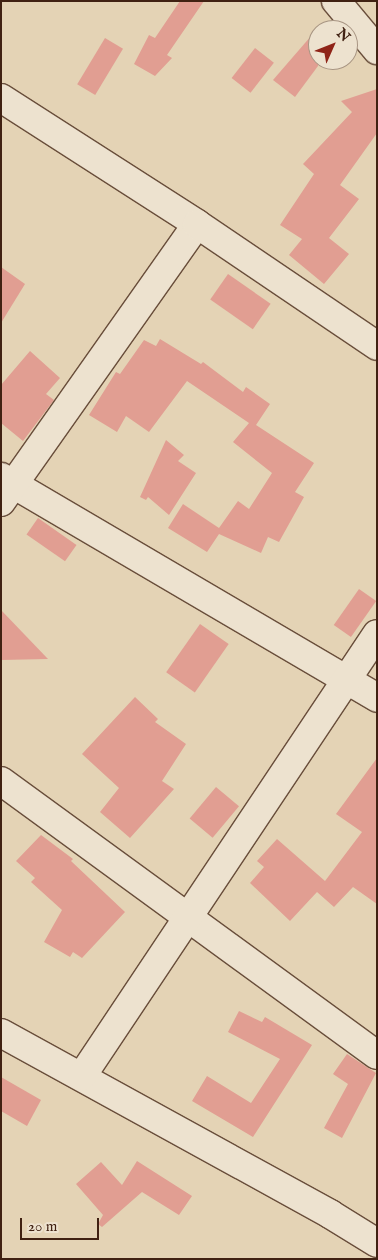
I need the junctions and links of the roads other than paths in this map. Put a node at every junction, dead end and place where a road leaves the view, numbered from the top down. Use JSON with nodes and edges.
{"nodes":[{"id":1,"x":336,"y":1,"type":"edge"},
{"id":2,"x":377,"y":50,"type":"edge"},
{"id":3,"x":1,"y":98,"type":"edge"},
{"id":4,"x":198,"y":224,"type":"junction"},
{"id":5,"x":377,"y":346,"type":"edge"},
{"id":6,"x":5,"y":488,"type":"edge"},
{"id":7,"x":377,"y":634,"type":"edge"},
{"id":8,"x":343,"y":679,"type":"junction"},
{"id":9,"x":377,"y":698,"type":"edge"},
{"id":10,"x":1,"y":781,"type":"edge"},
{"id":11,"x":188,"y":918,"type":"junction"},
{"id":12,"x":1,"y":1033,"type":"edge"},
{"id":13,"x":377,"y":1055,"type":"edge"},
{"id":14,"x":82,"y":1076,"type":"junction"},
{"id":15,"x":377,"y":1243,"type":"edge"}],
"edges":[{"from":1,"to":2,"type":"street"},
{"from":3,"to":4,"type":"street"},
{"from":4,"to":5,"type":"street"},
{"from":4,"to":6,"type":"street"},
{"from":6,"to":8,"type":"street"},
{"from":7,"to":8,"type":"street"},
{"from":8,"to":9,"type":"street"},
{"from":8,"to":11,"type":"street"},
{"from":10,"to":11,"type":"street"},
{"from":11,"to":13,"type":"street"},
{"from":11,"to":14,"type":"street"},
{"from":12,"to":14,"type":"street"},
{"from":14,"to":15,"type":"street"}]}
